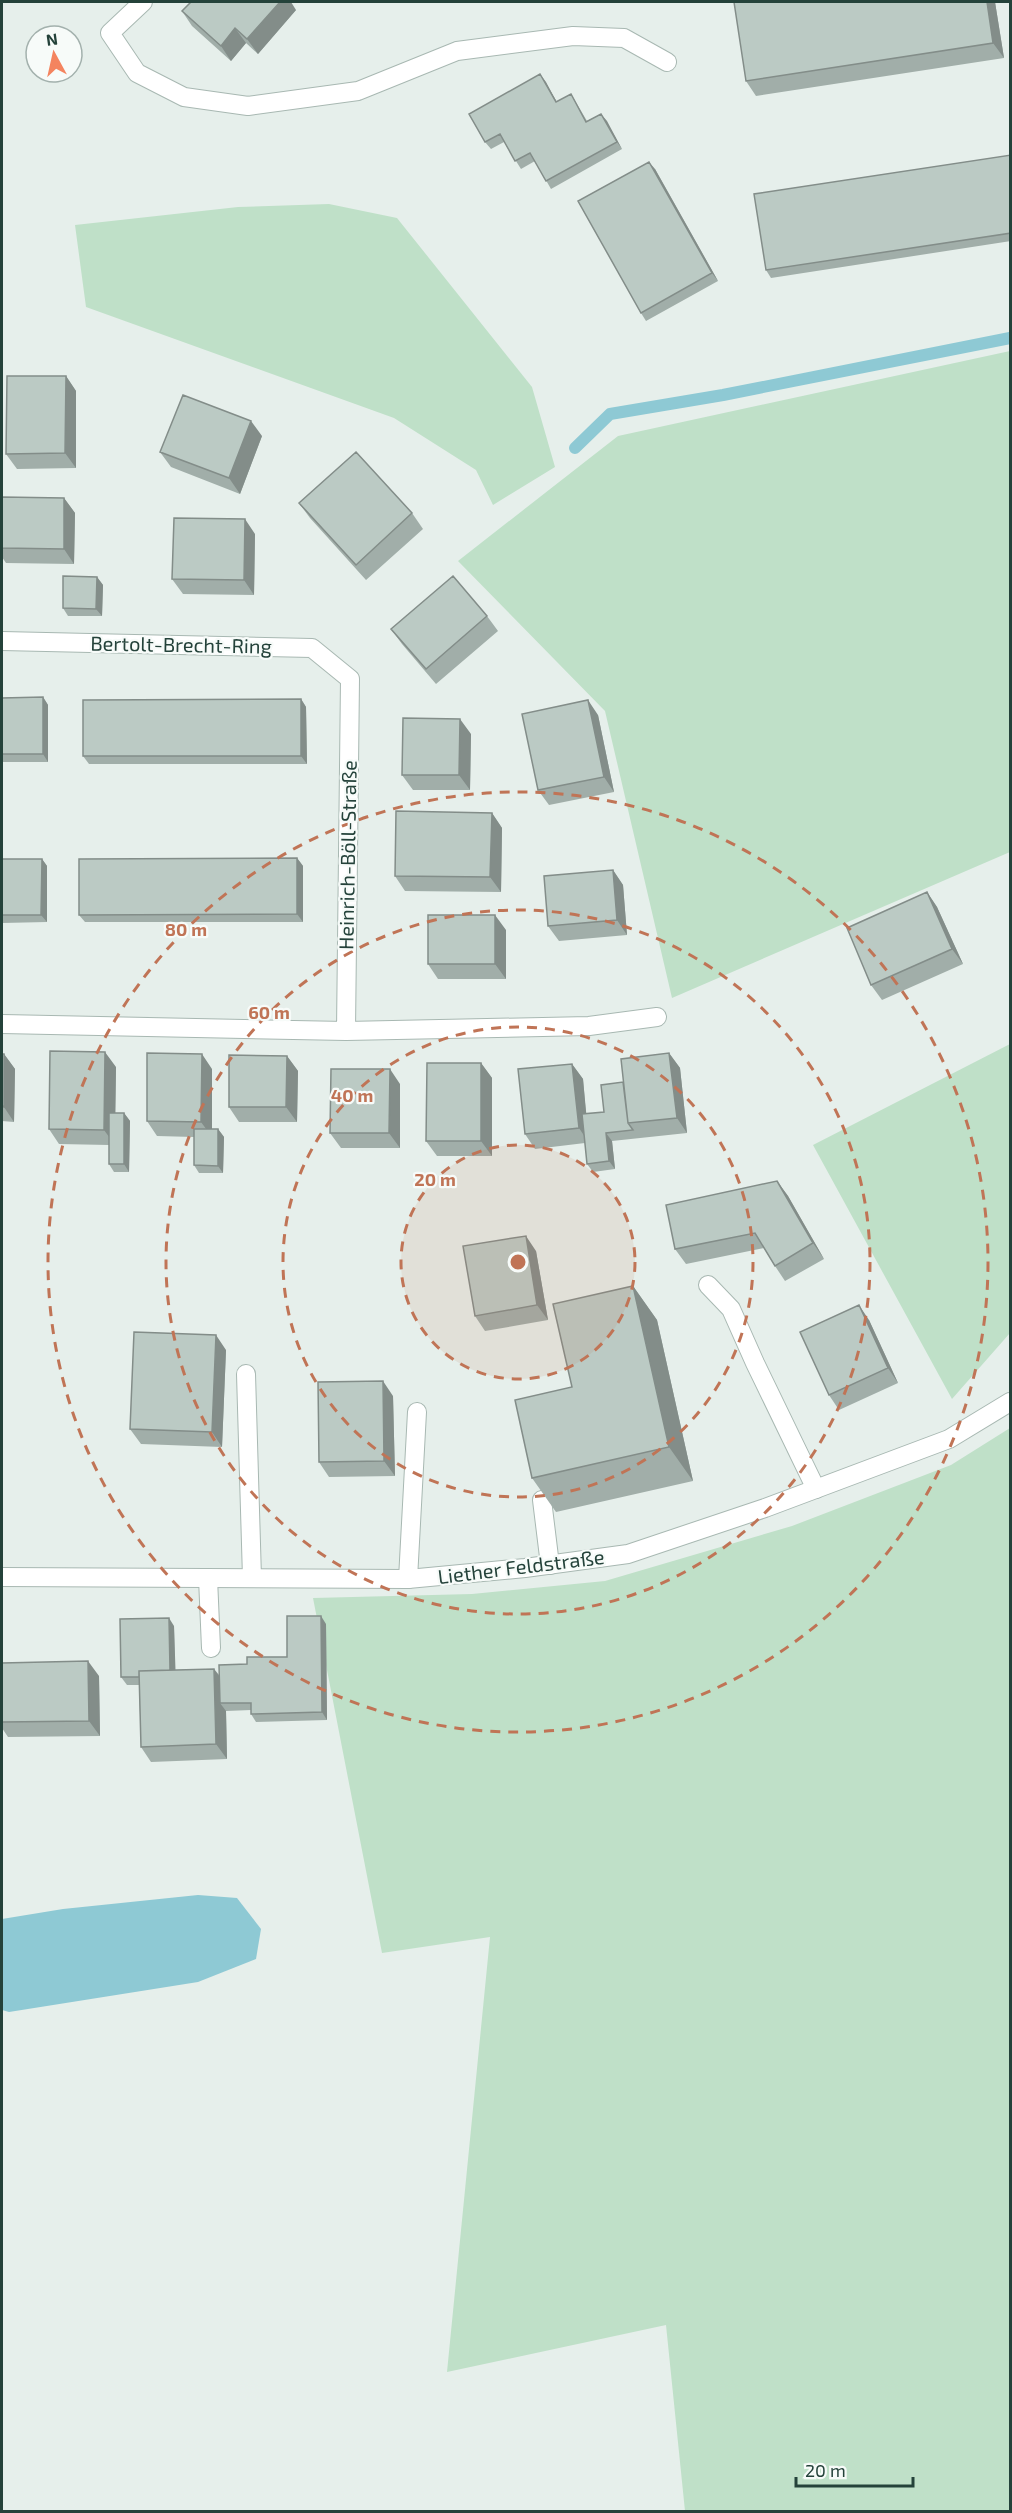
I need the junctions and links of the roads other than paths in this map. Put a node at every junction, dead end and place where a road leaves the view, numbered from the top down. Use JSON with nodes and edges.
{"nodes":[{"id":1,"x":143,"y":2,"type":"edge"},
{"id":2,"x":667,"y":62,"type":"dead end"},
{"id":3,"x":2,"y":641,"type":"edge"},
{"id":4,"x":350,"y":679,"type":"joint"},
{"id":5,"x":657,"y":1017,"type":"dead end"},
{"id":6,"x":2,"y":1024,"type":"edge"},
{"id":7,"x":346,"y":1031,"type":"junction"},
{"id":8,"x":708,"y":1285,"type":"dead end"},
{"id":9,"x":246,"y":1374,"type":"dead end"},
{"id":10,"x":1011,"y":1402,"type":"edge"},
{"id":11,"x":417,"y":1412,"type":"dead end"},
{"id":12,"x":816,"y":1489,"type":"junction"},
{"id":13,"x":542,"y":1500,"type":"edge"},
{"id":14,"x":550,"y":1565,"type":"junction"},
{"id":15,"x":2,"y":1576,"type":"edge"},
{"id":16,"x":208,"y":1578,"type":"junction"},
{"id":17,"x":252,"y":1578,"type":"junction"},
{"id":18,"x":408,"y":1579,"type":"junction"},
{"id":19,"x":211,"y":1648,"type":"dead end"}],
"edges":[{"from":1,"to":2,"type":"street"},
{"from":3,"to":4,"type":"street","name":"Bertolt-Brecht-Ring"},
{"from":4,"to":7,"type":"street","name":"Heinrich-Böll-Straße"},
{"from":5,"to":7,"type":"street"},
{"from":6,"to":7,"type":"street"},
{"from":8,"to":12,"type":"street"},
{"from":9,"to":17,"type":"street"},
{"from":10,"to":12,"type":"street","name":"Liether Feldstraße"},
{"from":11,"to":18,"type":"street"},
{"from":12,"to":14,"type":"street","name":"Liether Feldstraße"},
{"from":13,"to":14,"type":"street"},
{"from":14,"to":18,"type":"street","name":"Liether Feldstraße"},
{"from":15,"to":16,"type":"street","name":"Liether Feldstraße"},
{"from":16,"to":17,"type":"street","name":"Liether Feldstraße"},
{"from":16,"to":19,"type":"street"},
{"from":17,"to":18,"type":"street","name":"Liether Feldstraße"}]}
